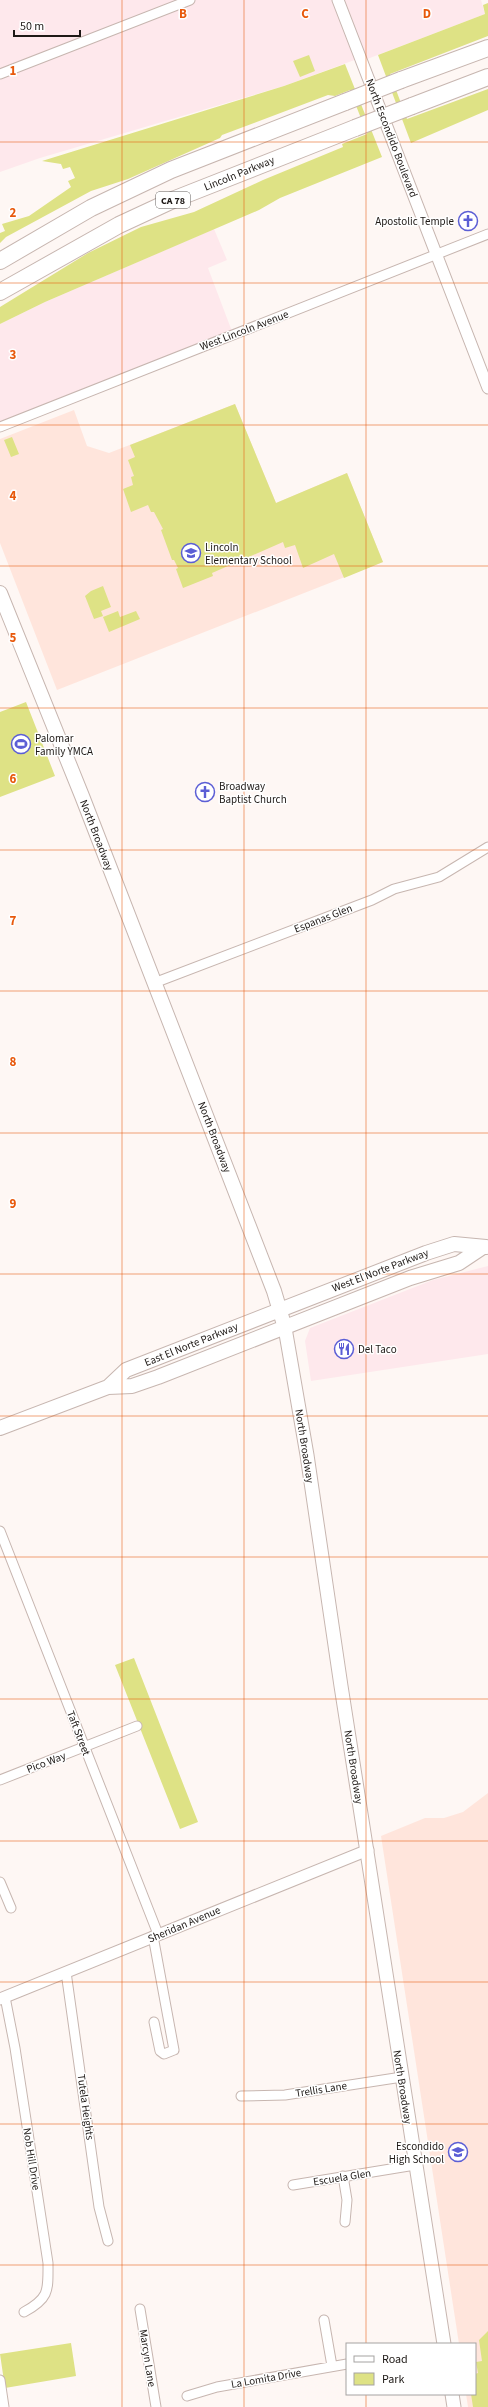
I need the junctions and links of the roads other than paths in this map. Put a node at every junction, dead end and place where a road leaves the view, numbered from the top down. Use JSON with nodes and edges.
{"nodes":[{"id":1,"x":190,"y":0,"type":"edge"},
{"id":2,"x":338,"y":0,"type":"edge"},
{"id":3,"x":488,"y":48,"type":"edge"},
{"id":4,"x":0,"y":74,"type":"edge"},
{"id":5,"x":488,"y":77,"type":"edge"},
{"id":6,"x":488,"y":234,"type":"edge"},
{"id":7,"x":436,"y":254,"type":"junction"},
{"id":8,"x":0,"y":261,"type":"edge"},
{"id":9,"x":0,"y":292,"type":"edge"},
{"id":10,"x":488,"y":388,"type":"edge"},
{"id":11,"x":0,"y":427,"type":"edge"},
{"id":12,"x":0,"y":593,"type":"edge"},
{"id":13,"x":488,"y":847,"type":"edge"},
{"id":14,"x":154,"y":983,"type":"junction"},
{"id":15,"x":486,"y":1247,"type":"edge"},
{"id":16,"x":279,"y":1309,"type":"junction"},
{"id":17,"x":285,"y":1328,"type":"junction"},
{"id":18,"x":108,"y":1387,"type":"junction"},
{"id":19,"x":0,"y":1428,"type":"edge"},
{"id":20,"x":0,"y":1531,"type":"edge"},
{"id":21,"x":137,"y":1726,"type":"dead end"},
{"id":22,"x":85,"y":1747,"type":"junction"},
{"id":23,"x":0,"y":1780,"type":"edge"},
{"id":24,"x":368,"y":1850,"type":"junction"},
{"id":25,"x":0,"y":1882,"type":"edge"},
{"id":26,"x":11,"y":1908,"type":"dead end"},
{"id":27,"x":156,"y":1935,"type":"junction"},
{"id":28,"x":66,"y":1972,"type":"junction"},
{"id":29,"x":2,"y":1998,"type":"edge"},
{"id":30,"x":154,"y":2022,"type":"dead end"},
{"id":31,"x":402,"y":2077,"type":"junction"},
{"id":32,"x":241,"y":2096,"type":"dead end"},
{"id":33,"x":415,"y":2165,"type":"junction"},
{"id":34,"x":343,"y":2176,"type":"junction"},
{"id":35,"x":293,"y":2185,"type":"dead end"},
{"id":36,"x":345,"y":2222,"type":"dead end"},
{"id":37,"x":108,"y":2241,"type":"dead end"},
{"id":38,"x":140,"y":2309,"type":"dead end"},
{"id":39,"x":24,"y":2312,"type":"dead end"},
{"id":40,"x":324,"y":2320,"type":"dead end"},
{"id":41,"x":444,"y":2343,"type":"edge"},
{"id":42,"x":346,"y":2364,"type":"edge"},
{"id":43,"x":332,"y":2366,"type":"junction"},
{"id":44,"x":0,"y":2380,"type":"edge"},
{"id":45,"x":452,"y":2395,"type":"edge"},
{"id":46,"x":187,"y":2396,"type":"dead end"},
{"id":47,"x":4,"y":2407,"type":"edge"},
{"id":48,"x":156,"y":2407,"type":"edge"},
{"id":49,"x":454,"y":2407,"type":"edge"}],
"edges":[{"from":1,"to":4,"type":"street"},
{"from":2,"to":7,"type":"street","name":"North Escondido Boulevard"},
{"from":3,"to":8,"type":"highway","number":"CA 78","bridge":true},
{"from":5,"to":9,"type":"highway","name":"Lincoln Parkway","number":"CA 78","bridge":true},
{"from":6,"to":7,"type":"street","name":"West Lincoln Avenue"},
{"from":7,"to":10,"type":"street","name":"North Escondido Boulevard"},
{"from":7,"to":11,"type":"street","name":"West Lincoln Avenue"},
{"from":12,"to":14,"type":"main road","name":"North Broadway"},
{"from":13,"to":14,"type":"street","name":"Espanas Glen"},
{"from":14,"to":16,"type":"main road","name":"North Broadway"},
{"from":15,"to":16,"type":"main road","name":"West El Norte Parkway"},
{"from":15,"to":17,"type":"main road","name":"West El Norte Parkway"},
{"from":16,"to":17,"type":"main road","name":"North Broadway"},
{"from":16,"to":18,"type":"main road","name":"East El Norte Parkway"},
{"from":17,"to":18,"type":"main road","name":"East El Norte Parkway"},
{"from":17,"to":24,"type":"main road","name":"North Broadway"},
{"from":18,"to":19,"type":"main road","name":"East El Norte Parkway"},
{"from":20,"to":22,"type":"street","name":"Taft Street"},
{"from":21,"to":22,"type":"street","name":"Pico Way"},
{"from":22,"to":23,"type":"street","name":"Pico Way"},
{"from":22,"to":27,"type":"street","name":"Taft Street"},
{"from":24,"to":27,"type":"street","name":"Sheridan Avenue"},
{"from":24,"to":31,"type":"main road","name":"North Broadway"},
{"from":25,"to":26,"type":"street"},
{"from":27,"to":28,"type":"street","name":"Sheridan Avenue"},
{"from":27,"to":30,"type":"street","name":"Taft Street"},
{"from":28,"to":29,"type":"street","name":"Sheridan Avenue"},
{"from":28,"to":37,"type":"street","name":"Tutela Heights"},
{"from":29,"to":39,"type":"street","name":"Nob Hill Drive"},
{"from":31,"to":32,"type":"street","name":"Trellis Lane"},
{"from":31,"to":33,"type":"main road","name":"North Broadway"},
{"from":33,"to":34,"type":"street","name":"Escuela Glen"},
{"from":33,"to":41,"type":"main road","name":"North Broadway"},
{"from":34,"to":35,"type":"street","name":"Escuela Glen"},
{"from":34,"to":36,"type":"street"},
{"from":38,"to":48,"type":"street","name":"Marcyn Lane"},
{"from":40,"to":43,"type":"street"},
{"from":42,"to":43,"type":"street","name":"La Lomita Drive"},
{"from":43,"to":46,"type":"street","name":"La Lomita Drive"},
{"from":44,"to":47,"type":"street"},
{"from":45,"to":49,"type":"main road"}]}
